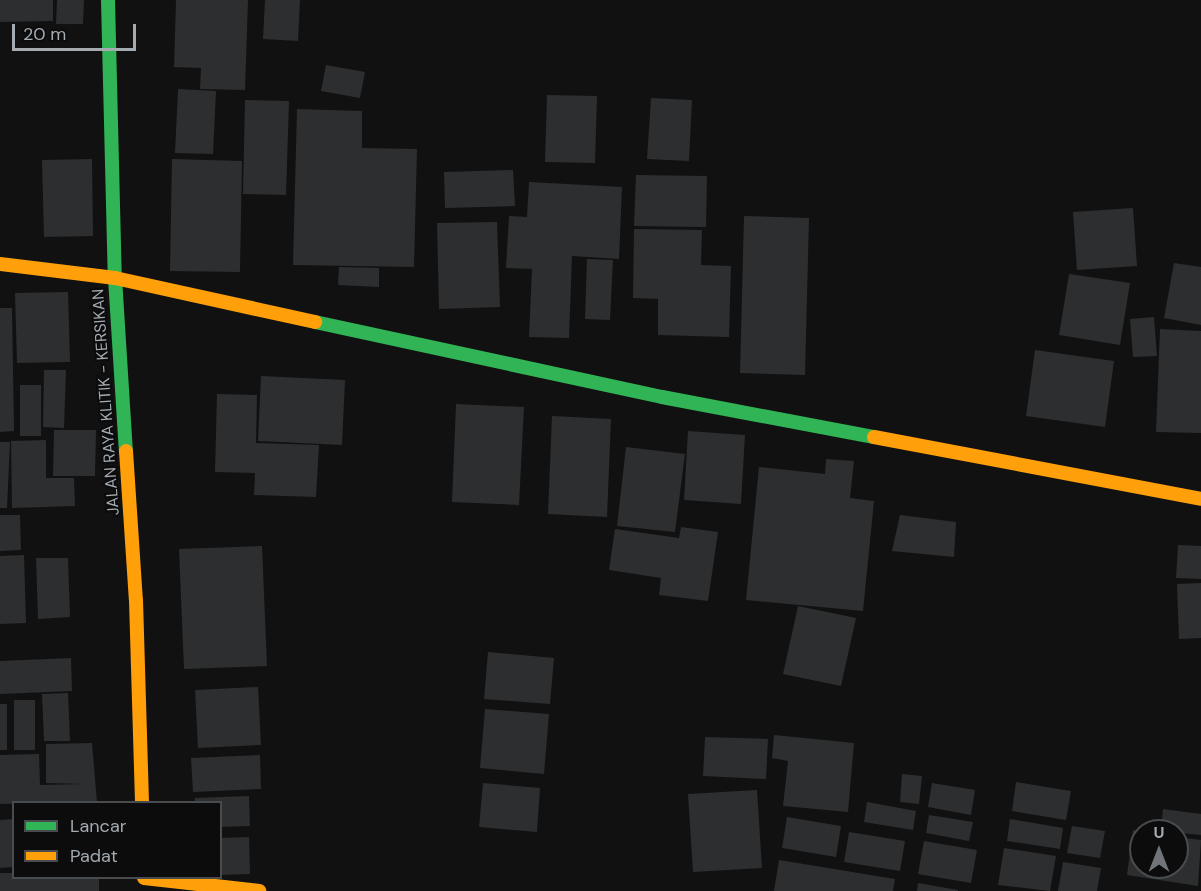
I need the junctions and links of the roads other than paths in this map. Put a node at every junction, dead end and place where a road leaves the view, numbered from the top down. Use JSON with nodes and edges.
{"nodes":[{"id":1,"x":108,"y":0,"type":"edge"},
{"id":2,"x":0,"y":264,"type":"edge"},
{"id":3,"x":115,"y":278,"type":"junction"},
{"id":4,"x":1201,"y":500,"type":"edge"},
{"id":5,"x":142,"y":801,"type":"edge"},
{"id":6,"x":153,"y":879,"type":"edge"},
{"id":7,"x":259,"y":891,"type":"edge"}],
"edges":[{"from":1,"to":3,"type":"street","name":"JALAN RAYA KLITIK - KERSIKAN"},
{"from":2,"to":3,"type":"street"},
{"from":3,"to":4,"type":"street"},
{"from":3,"to":5,"type":"street","name":"JALAN RAYA KLITIK - KERSIKAN"},
{"from":6,"to":7,"type":"street"}]}
